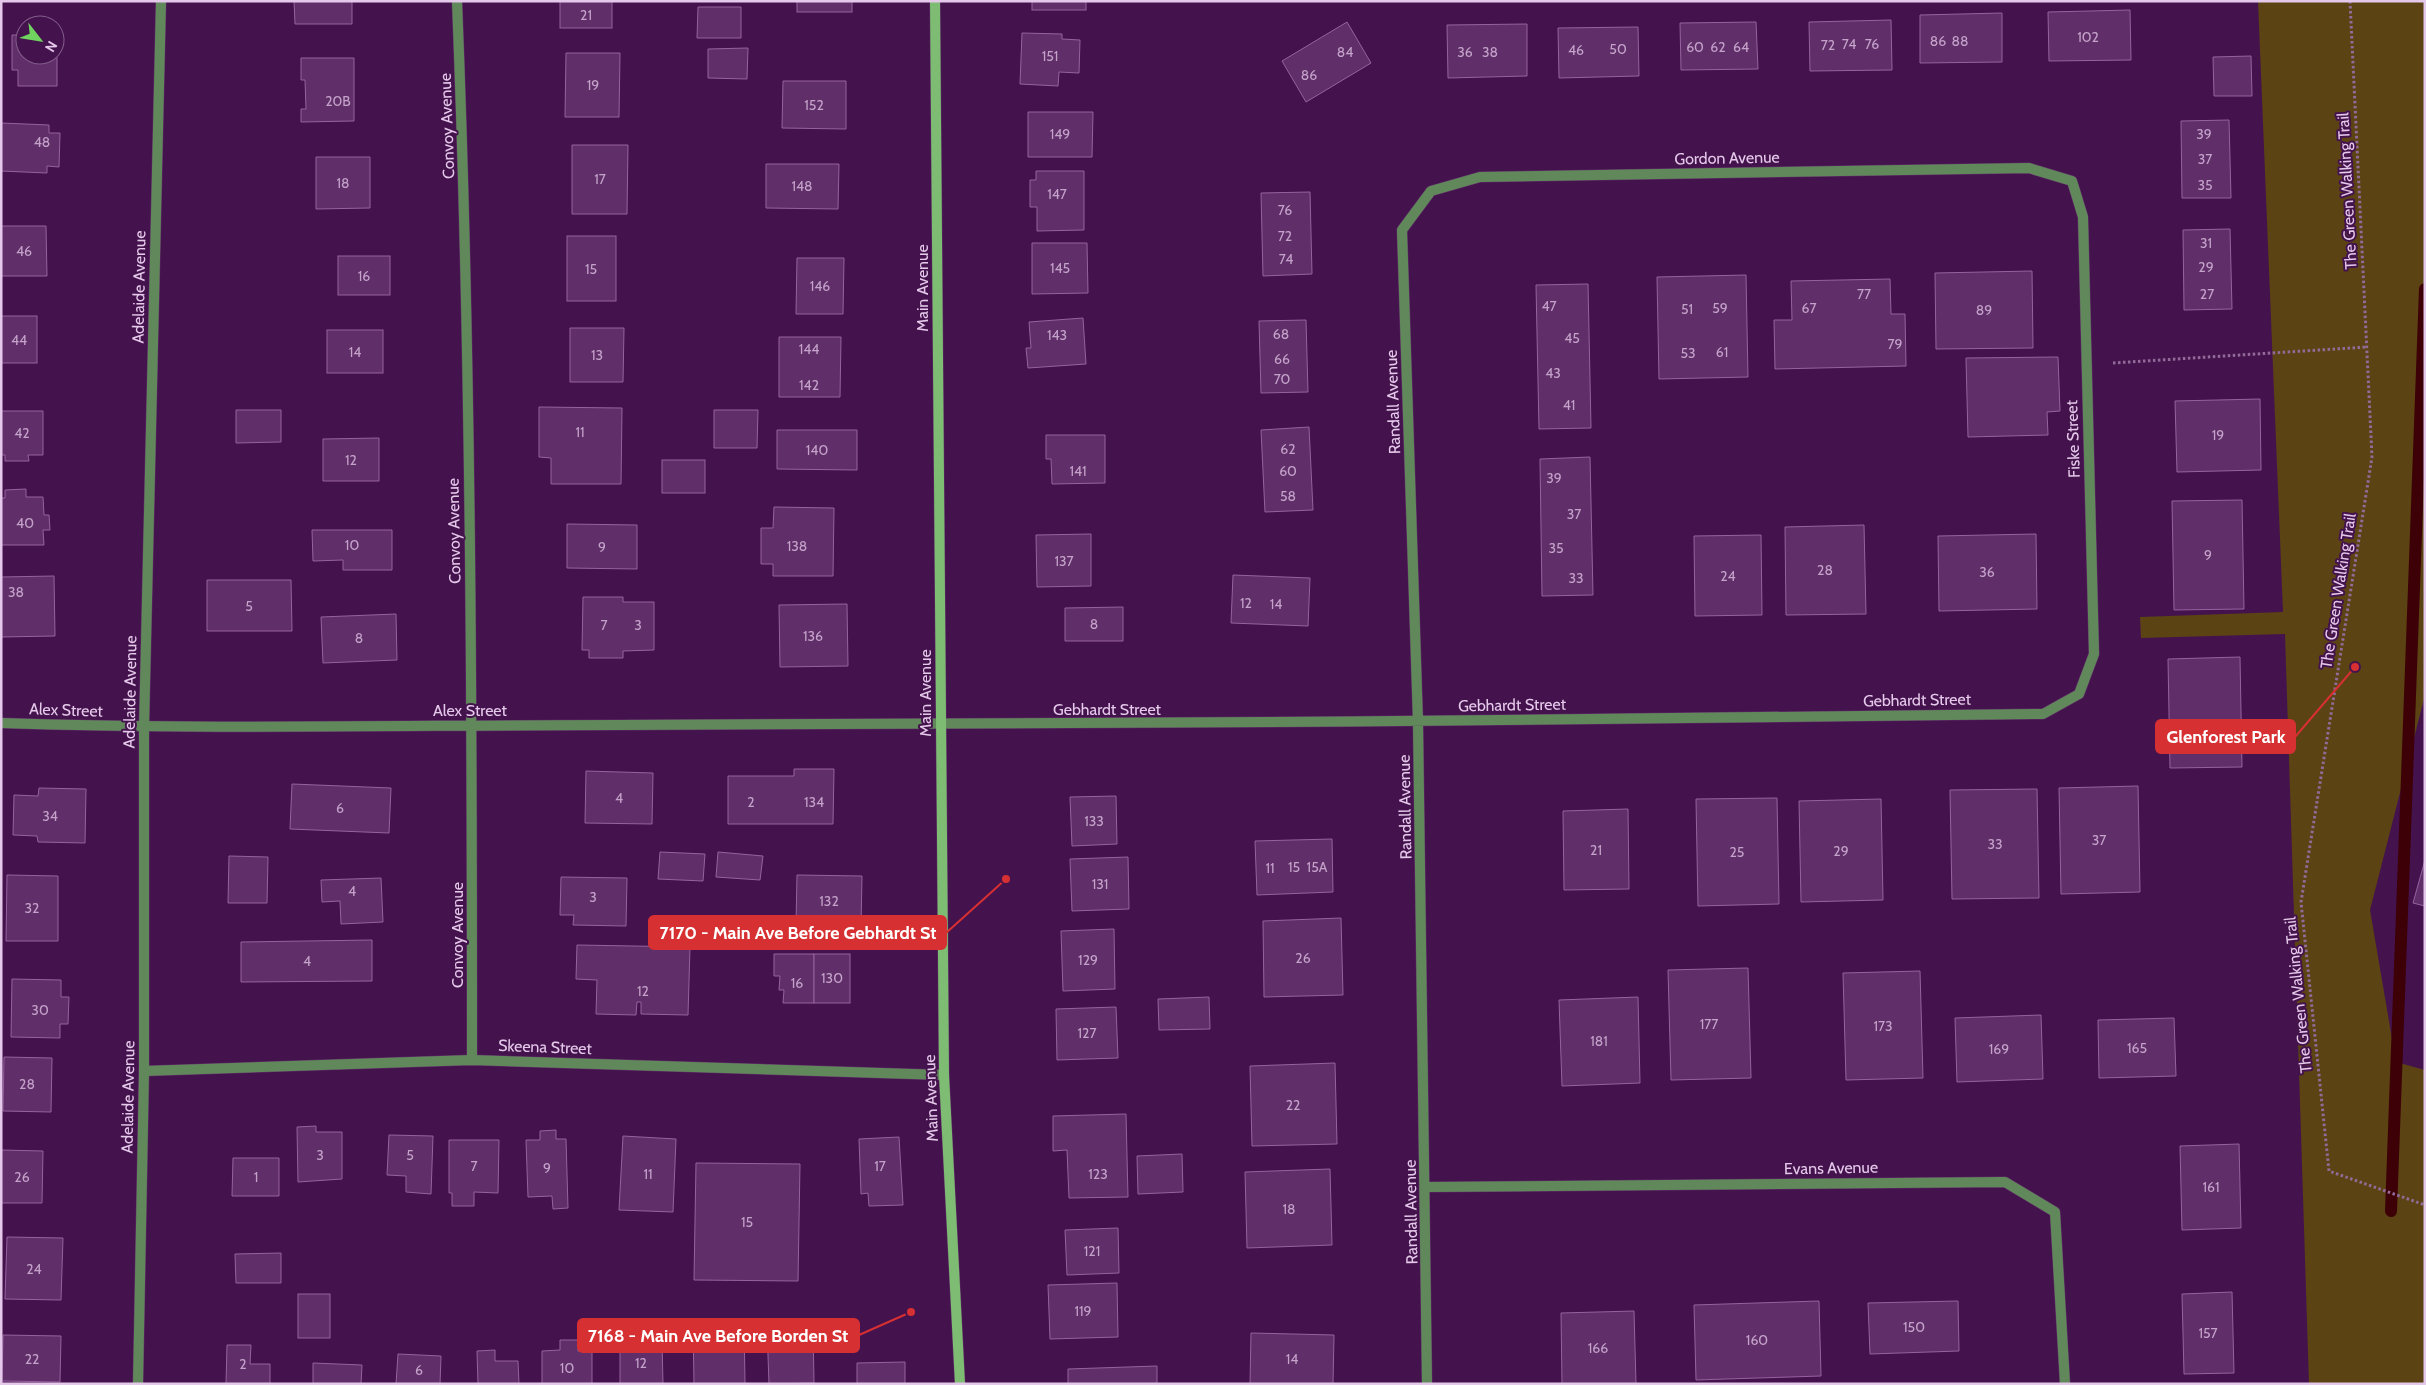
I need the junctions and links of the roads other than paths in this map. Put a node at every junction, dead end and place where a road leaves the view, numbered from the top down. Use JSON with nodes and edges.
{"nodes":[{"id":1,"x":161,"y":1,"type":"edge"},
{"id":2,"x":457,"y":1,"type":"edge"},
{"id":3,"x":935,"y":1,"type":"edge"},
{"id":4,"x":2072,"y":181,"type":"joint"},
{"id":5,"x":1402,"y":230,"type":"joint"},
{"id":6,"x":2079,"y":694,"type":"joint"},
{"id":7,"x":1418,"y":722,"type":"junction"},
{"id":8,"x":1,"y":723,"type":"edge"},
{"id":9,"x":472,"y":725,"type":"junction"},
{"id":10,"x":940,"y":725,"type":"junction"},
{"id":11,"x":144,"y":728,"type":"junction"},
{"id":12,"x":472,"y":1060,"type":"junction"},
{"id":13,"x":144,"y":1071,"type":"junction"},
{"id":14,"x":944,"y":1075,"type":"junction"},
{"id":15,"x":1426,"y":1187,"type":"junction"},
{"id":16,"x":138,"y":1384,"type":"edge"},
{"id":17,"x":960,"y":1384,"type":"edge"},
{"id":18,"x":1427,"y":1384,"type":"edge"},
{"id":19,"x":2065,"y":1384,"type":"edge"}],
"edges":[{"from":1,"to":11,"type":"street","name":"Adelaide Avenue"},
{"from":2,"to":9,"type":"street","name":"Convoy Avenue"},
{"from":3,"to":10,"type":"street","name":"Main Avenue"},
{"from":4,"to":5,"type":"street","name":"Gordon Avenue"},
{"from":4,"to":6,"type":"street","name":"Fiske Street"},
{"from":5,"to":7,"type":"street","name":"Randall Avenue"},
{"from":6,"to":7,"type":"street","name":"Gebhardt Street"},
{"from":7,"to":10,"type":"street","name":"Gebhardt Street"},
{"from":7,"to":15,"type":"street","name":"Randall Avenue"},
{"from":8,"to":11,"type":"street","name":"Alex Street"},
{"from":9,"to":10,"type":"street","name":"Alex Street"},
{"from":9,"to":11,"type":"street","name":"Alex Street"},
{"from":9,"to":12,"type":"street","name":"Convoy Avenue"},
{"from":10,"to":14,"type":"street","name":"Main Avenue"},
{"from":11,"to":13,"type":"street","name":"Adelaide Avenue"},
{"from":12,"to":13,"type":"street","name":"Skeena Street"},
{"from":12,"to":14,"type":"street","name":"Skeena Street"},
{"from":13,"to":16,"type":"street","name":"Adelaide Avenue"},
{"from":14,"to":17,"type":"street","name":"Main Avenue"},
{"from":15,"to":18,"type":"street","name":"Randall Avenue"},
{"from":15,"to":19,"type":"street","name":"Evans Avenue"}]}
